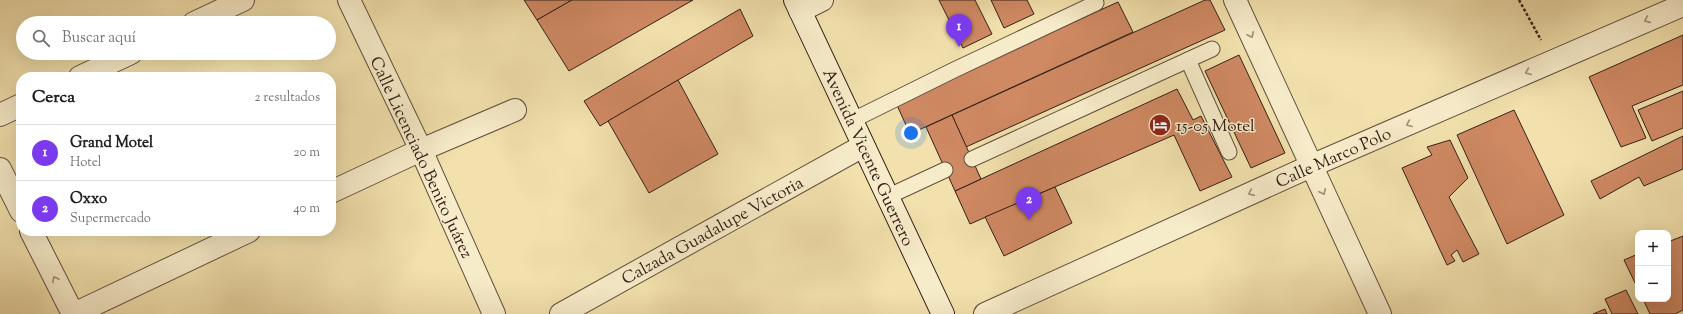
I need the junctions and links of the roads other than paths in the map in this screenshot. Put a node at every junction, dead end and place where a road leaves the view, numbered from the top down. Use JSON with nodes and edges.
{"nodes":[{"id":1,"x":243,"y":0,"type":"edge"},
{"id":2,"x":349,"y":0,"type":"edge"},
{"id":3,"x":822,"y":0,"type":"edge"},
{"id":4,"x":1235,"y":0,"type":"edge"},
{"id":5,"x":1096,"y":3,"type":"dead end"},
{"id":6,"x":797,"y":5,"type":"edge"},
{"id":7,"x":1683,"y":5,"type":"edge"},
{"id":8,"x":209,"y":16,"type":"edge"},
{"id":9,"x":1212,"y":49,"type":"dead end"},
{"id":10,"x":116,"y":60,"type":"edge"},
{"id":11,"x":1188,"y":60,"type":"junction"},
{"id":12,"x":91,"y":72,"type":"edge"},
{"id":13,"x":16,"y":107,"type":"edge"},
{"id":14,"x":515,"y":110,"type":"dead end"},
{"id":15,"x":0,"y":114,"type":"edge"},
{"id":16,"x":851,"y":121,"type":"junction"},
{"id":17,"x":863,"y":146,"type":"junction"},
{"id":18,"x":421,"y":150,"type":"junction"},
{"id":19,"x":1229,"y":152,"type":"dead end"},
{"id":20,"x":972,"y":159,"type":"dead end"},
{"id":21,"x":1311,"y":166,"type":"junction"},
{"id":22,"x":0,"y":169,"type":"edge"},
{"id":23,"x":945,"y":170,"type":"dead end"},
{"id":24,"x":336,"y":190,"type":"edge"},
{"id":25,"x":887,"y":197,"type":"junction"},
{"id":26,"x":16,"y":201,"type":"edge"},
{"id":27,"x":34,"y":236,"type":"edge"},
{"id":28,"x":238,"y":236,"type":"edge"},
{"id":29,"x":566,"y":313,"type":"edge"},
{"id":30,"x":73,"y":314,"type":"edge"},
{"id":31,"x":494,"y":314,"type":"edge"},
{"id":32,"x":943,"y":314,"type":"edge"},
{"id":33,"x":985,"y":314,"type":"edge"},
{"id":34,"x":1380,"y":314,"type":"edge"}],
"edges":[{"from":1,"to":8,"type":"street"},
{"from":2,"to":18,"type":"street","name":"Calle Licenciado Benito Juárez"},
{"from":3,"to":6,"type":"street"},
{"from":4,"to":21,"type":"street","one_way":true},
{"from":5,"to":16,"type":"lane"},
{"from":6,"to":16,"type":"street","name":"Avenida Vicente Guerrero"},
{"from":7,"to":21,"type":"street","name":"Calle Marco Polo","one_way":true},
{"from":9,"to":11,"type":"lane"},
{"from":10,"to":12,"type":"street"},
{"from":11,"to":19,"type":"lane"},
{"from":11,"to":20,"type":"lane"},
{"from":13,"to":15,"type":"street"},
{"from":14,"to":18,"type":"street"},
{"from":16,"to":17,"type":"street","name":"Avenida Vicente Guerrero"},
{"from":17,"to":25,"type":"street","name":"Avenida Vicente Guerrero"},
{"from":17,"to":29,"type":"street","name":"Calzada Guadalupe Victoria"},
{"from":18,"to":24,"type":"street"},
{"from":18,"to":31,"type":"street","name":"Calle Licenciado Benito Juárez"},
{"from":21,"to":33,"type":"street","name":"Calle Marco Polo","one_way":true},
{"from":21,"to":34,"type":"street","one_way":true},
{"from":22,"to":26,"type":"street"},
{"from":23,"to":25,"type":"lane"},
{"from":25,"to":32,"type":"street","name":"Avenida Vicente Guerrero"},
{"from":30,"to":27,"type":"street","one_way":true},
{"from":28,"to":30,"type":"street"}]}
